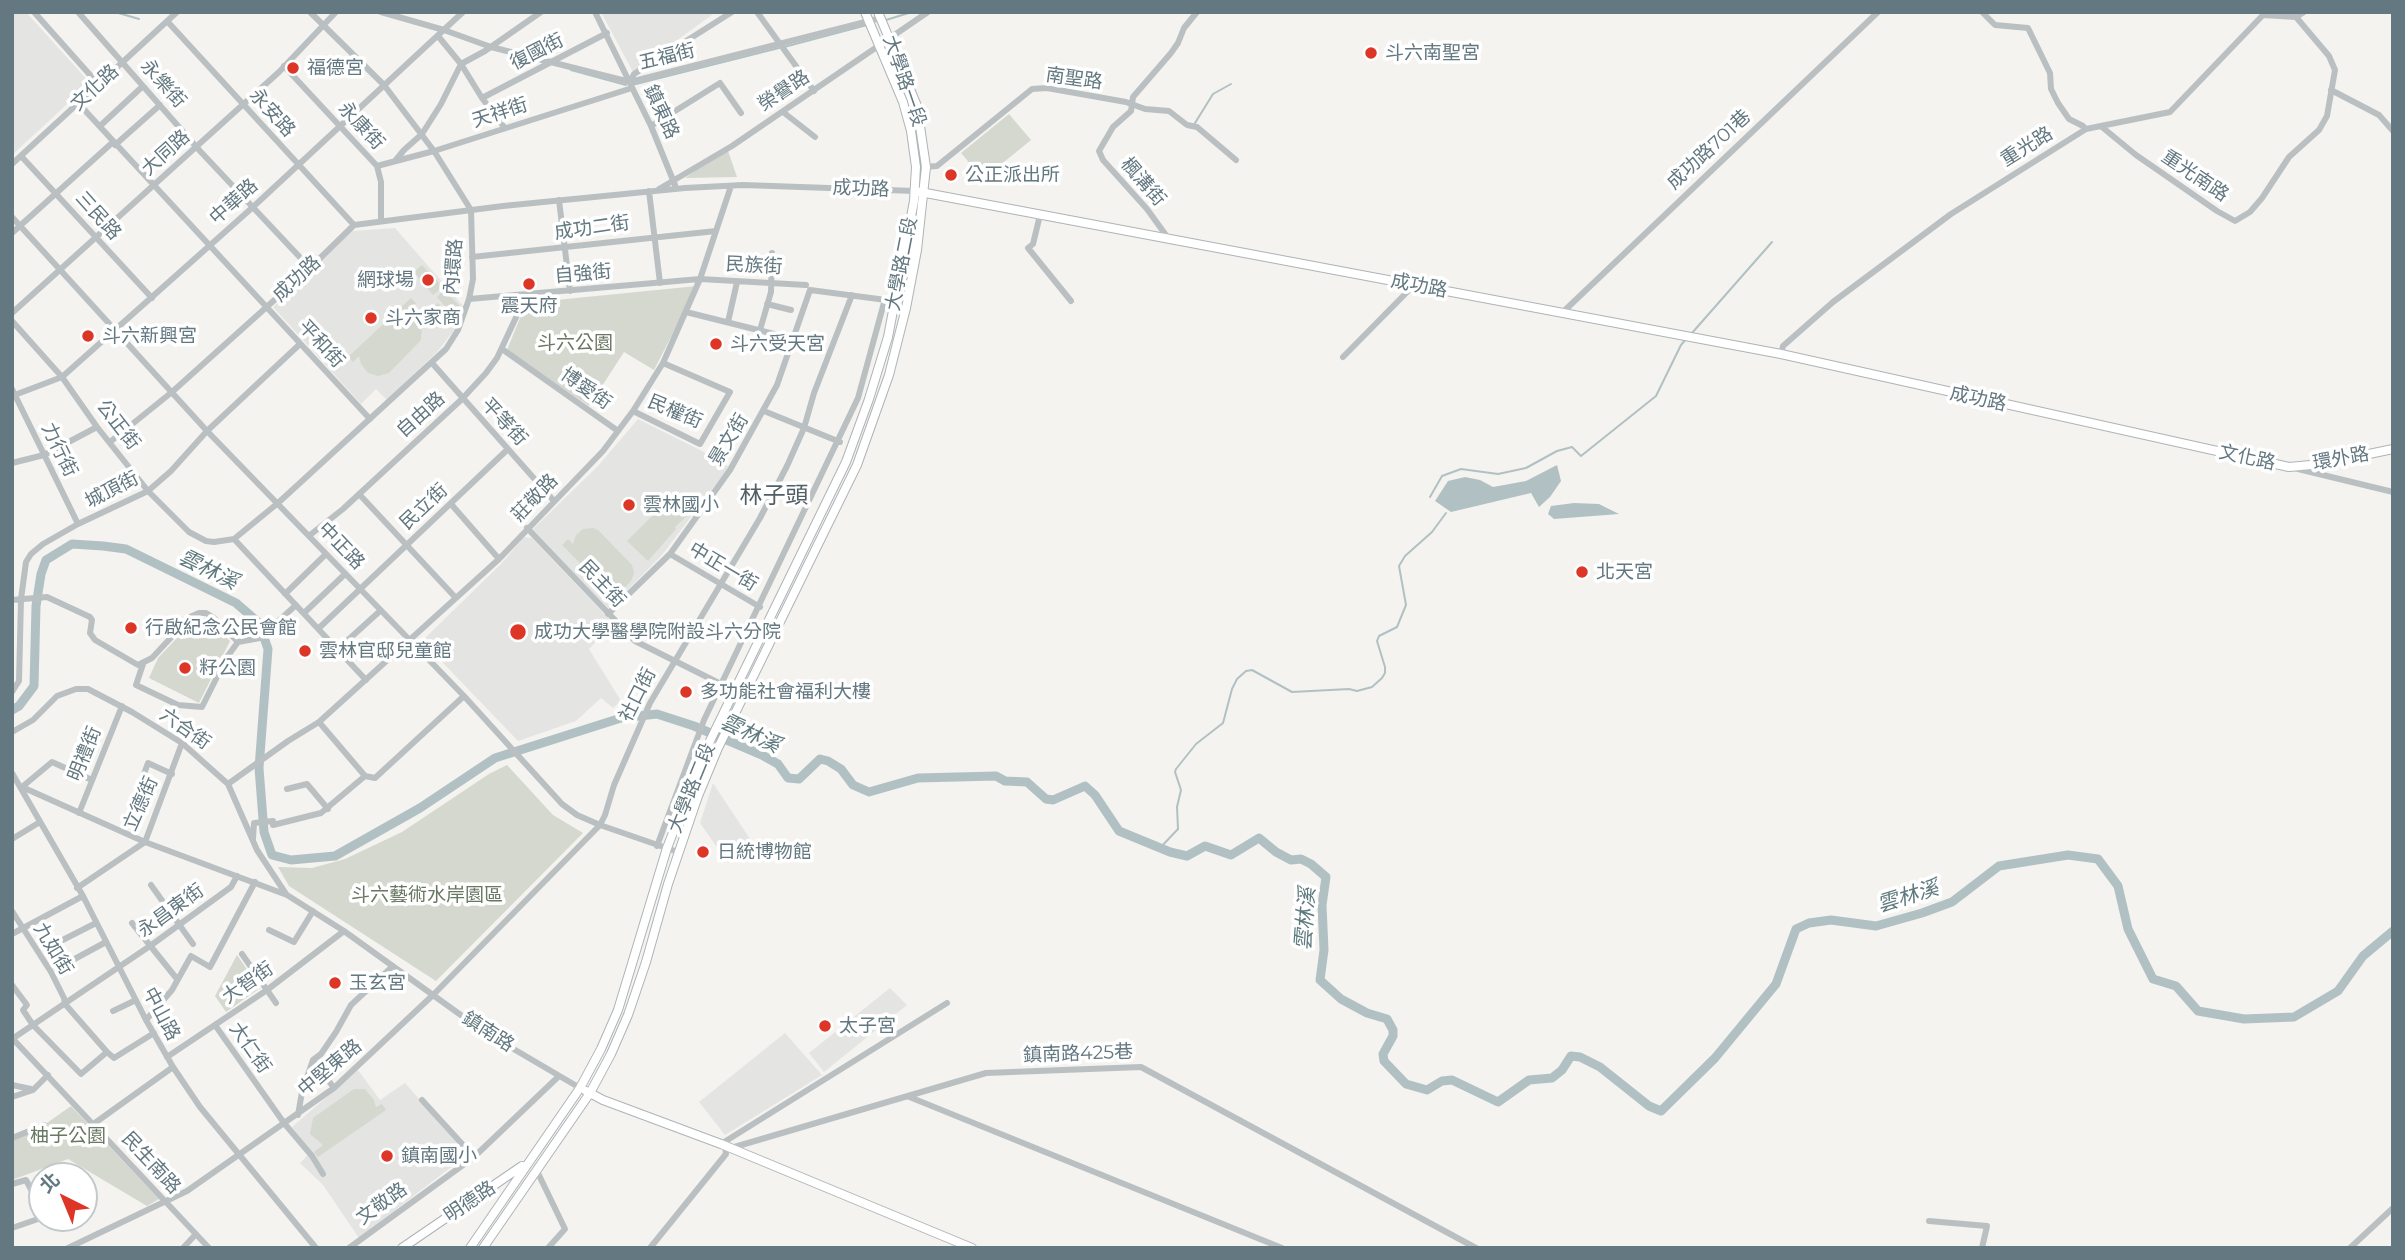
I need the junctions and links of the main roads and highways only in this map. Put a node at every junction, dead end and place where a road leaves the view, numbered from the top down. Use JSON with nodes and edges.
{"nodes":[{"id":1,"x":880,"y":15,"type":"edge"},
{"id":2,"x":867,"y":17,"type":"edge"},
{"id":3,"x":919,"y":192,"type":"junction"},
{"id":4,"x":860,"y":424,"type":"junction"},
{"id":5,"x":2101,"y":425,"type":"joint"},
{"id":6,"x":871,"y":427,"type":"junction"},
{"id":7,"x":2393,"y":449,"type":"edge"},
{"id":8,"x":2289,"y":467,"type":"joint"},
{"id":9,"x":762,"y":635,"type":"junction"},
{"id":10,"x":772,"y":640,"type":"junction"},
{"id":11,"x":618,"y":1010,"type":"junction"},
{"id":12,"x":628,"y":1015,"type":"junction"},
{"id":13,"x":580,"y":1087,"type":"junction"},
{"id":14,"x":590,"y":1093,"type":"junction"},
{"id":15,"x":528,"y":1162,"type":"junction"},
{"id":16,"x":536,"y":1169,"type":"junction"},
{"id":17,"x":402,"y":1248,"type":"edge"},
{"id":18,"x":470,"y":1248,"type":"edge"},
{"id":19,"x":483,"y":1248,"type":"edge"},
{"id":20,"x":972,"y":1248,"type":"edge"}],
"edges":[{"from":1,"to":3,"type":"main road","name":"大學路一段"},
{"from":2,"to":3,"type":"main road","name":"大學路一段"},
{"from":3,"to":4,"type":"main road","name":"大學路二段"},
{"from":3,"to":5,"type":"main road","name":"成功路"},
{"from":3,"to":6,"type":"main road","name":"大學路二段"},
{"from":4,"to":6,"type":"main road"},
{"from":4,"to":9,"type":"main road","name":"大學路二段"},
{"from":5,"to":8,"type":"main road","name":"文化路"},
{"from":6,"to":10,"type":"main road","name":"大學路二段"},
{"from":7,"to":8,"type":"main road","name":"環外路"},
{"from":9,"to":10,"type":"main road"},
{"from":9,"to":11,"type":"main road","name":"大學路二段"},
{"from":10,"to":12,"type":"main road","name":"大學路二段"},
{"from":11,"to":12,"type":"main road"},
{"from":11,"to":13,"type":"main road","name":"大學路二段"},
{"from":12,"to":14,"type":"main road","name":"大學路二段"},
{"from":13,"to":14,"type":"main road","name":"鎮南路"},
{"from":13,"to":15,"type":"main road","name":"大學路二段"},
{"from":14,"to":16,"type":"main road","name":"大學路二段"},
{"from":14,"to":20,"type":"main road","name":"鎮南路"},
{"from":15,"to":16,"type":"main road"},
{"from":15,"to":17,"type":"main road","name":"明德路"},
{"from":15,"to":18,"type":"main road","name":"大學路二段"},
{"from":16,"to":19,"type":"main road","name":"大學路二段"}]}
